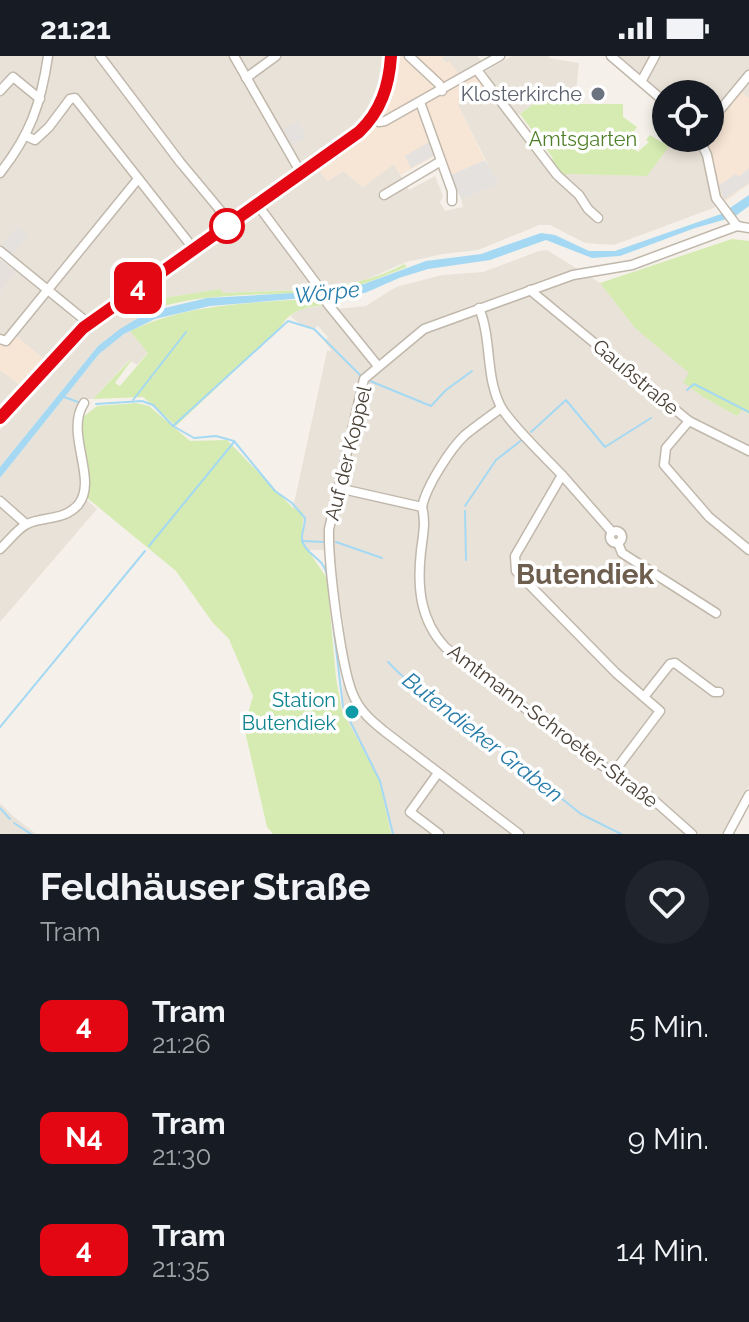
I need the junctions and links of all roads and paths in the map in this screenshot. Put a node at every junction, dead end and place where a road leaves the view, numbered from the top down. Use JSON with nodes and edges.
{"nodes":[{"id":1,"x":48,"y":56,"type":"edge"},
{"id":2,"x":100,"y":56,"type":"edge"},
{"id":3,"x":234,"y":56,"type":"edge"},
{"id":4,"x":276,"y":56,"type":"edge"},
{"id":5,"x":390,"y":56,"type":"edge"},
{"id":6,"x":409,"y":56,"type":"edge"},
{"id":7,"x":500,"y":56,"type":"edge"},
{"id":8,"x":611,"y":56,"type":"edge"},
{"id":9,"x":655,"y":56,"type":"edge"},
{"id":10,"x":477,"y":70,"type":"junction"},
{"id":11,"x":749,"y":75,"type":"edge"},
{"id":12,"x":246,"y":78,"type":"junction"},
{"id":13,"x":642,"y":80,"type":"junction"},
{"id":14,"x":652,"y":90,"type":"edge"},
{"id":15,"x":0,"y":91,"type":"edge"},
{"id":16,"x":442,"y":91,"type":"junction"},
{"id":17,"x":40,"y":99,"type":"junction"},
{"id":18,"x":420,"y":102,"type":"junction"},
{"id":19,"x":724,"y":105,"type":"edge"},
{"id":20,"x":371,"y":117,"type":"junction"},
{"id":21,"x":26,"y":136,"type":"junction"},
{"id":22,"x":706,"y":152,"type":"edge"},
{"id":23,"x":441,"y":161,"type":"junction"},
{"id":24,"x":0,"y":173,"type":"edge"},
{"id":25,"x":301,"y":173,"type":"junction"},
{"id":26,"x":138,"y":179,"type":"junction"},
{"id":27,"x":384,"y":195,"type":"dead end"},
{"id":28,"x":452,"y":201,"type":"dead end"},
{"id":29,"x":257,"y":204,"type":"junction"},
{"id":30,"x":598,"y":218,"type":"dead end"},
{"id":31,"x":230,"y":222,"type":"junction"},
{"id":32,"x":734,"y":224,"type":"junction"},
{"id":33,"x":749,"y":228,"type":"edge"},
{"id":34,"x":193,"y":248,"type":"junction"},
{"id":35,"x":0,"y":251,"type":"edge"},
{"id":36,"x":48,"y":290,"type":"junction"},
{"id":37,"x":321,"y":290,"type":"dead end"},
{"id":38,"x":530,"y":290,"type":"junction"},
{"id":39,"x":327,"y":303,"type":"dead end"},
{"id":40,"x":479,"y":308,"type":"junction"},
{"id":41,"x":87,"y":322,"type":"junction"},
{"id":42,"x":0,"y":339,"type":"edge"},
{"id":43,"x":378,"y":366,"type":"junction"},
{"id":44,"x":84,"y":403,"type":"dead end"},
{"id":45,"x":501,"y":408,"type":"junction"},
{"id":46,"x":0,"y":419,"type":"edge"},
{"id":47,"x":689,"y":421,"type":"junction"},
{"id":48,"x":749,"y":451,"type":"edge"},
{"id":49,"x":562,"y":475,"type":"junction"},
{"id":50,"x":338,"y":488,"type":"junction"},
{"id":51,"x":0,"y":501,"type":"edge"},
{"id":52,"x":422,"y":507,"type":"junction"},
{"id":53,"x":26,"y":524,"type":"junction"},
{"id":54,"x":0,"y":549,"type":"edge"},
{"id":55,"x":749,"y":550,"type":"edge"},
{"id":56,"x":716,"y":613,"type":"dead end"},
{"id":57,"x":719,"y":692,"type":"dead end"},
{"id":58,"x":644,"y":697,"type":"junction"},
{"id":59,"x":614,"y":772,"type":"junction"},
{"id":60,"x":438,"y":773,"type":"junction"},
{"id":61,"x":749,"y":795,"type":"edge"},
{"id":62,"x":439,"y":834,"type":"edge"},
{"id":63,"x":519,"y":834,"type":"edge"},
{"id":64,"x":692,"y":834,"type":"edge"},
{"id":65,"x":728,"y":834,"type":"edge"}],
"edges":[{"from":1,"to":17,"type":"street"},
{"from":2,"to":31,"type":"street"},
{"from":3,"to":12,"type":"street"},
{"from":4,"to":12,"type":"street"},
{"from":5,"to":20,"type":"street"},
{"from":6,"to":16,"type":"street"},
{"from":7,"to":10,"type":"street"},
{"from":8,"to":13,"type":"street"},
{"from":9,"to":13,"type":"street"},
{"from":10,"to":16,"type":"street"},
{"from":10,"to":30,"type":"street"},
{"from":11,"to":19,"type":"street"},
{"from":12,"to":25,"type":"street"},
{"from":13,"to":14,"type":"street"},
{"from":15,"to":17,"type":"street"},
{"from":16,"to":18,"type":"street"},
{"from":17,"to":21,"type":"street"},
{"from":18,"to":20,"type":"street"},
{"from":18,"to":23,"type":"street"},
{"from":20,"to":25,"type":"street"},
{"from":21,"to":24,"type":"street"},
{"from":21,"to":26,"type":"street"},
{"from":22,"to":32,"type":"street"},
{"from":23,"to":27,"type":"street"},
{"from":23,"to":28,"type":"street"},
{"from":25,"to":29,"type":"street"},
{"from":26,"to":34,"type":"street"},
{"from":26,"to":36,"type":"street"},
{"from":29,"to":31,"type":"street"},
{"from":29,"to":37,"type":"street"},
{"from":31,"to":34,"type":"street"},
{"from":32,"to":33,"type":"street"},
{"from":32,"to":38,"type":"street","name":"Auf der Koppel"},
{"from":34,"to":41,"type":"street"},
{"from":35,"to":36,"type":"street"},
{"from":36,"to":41,"type":"street"},
{"from":36,"to":42,"type":"street"},
{"from":38,"to":40,"type":"street","name":"Auf der Koppel"},
{"from":38,"to":47,"type":"street","name":"Gaußstraße"},
{"from":39,"to":43,"type":"street"},
{"from":40,"to":43,"type":"street","name":"Auf der Koppel"},
{"from":40,"to":45,"type":"street"},
{"from":41,"to":46,"type":"street"},
{"from":43,"to":50,"type":"street","name":"Auf der Koppel"},
{"from":44,"to":53,"type":"street"},
{"from":45,"to":49,"type":"street"},
{"from":45,"to":52,"type":"street"},
{"from":47,"to":48,"type":"street","name":"Gaußstraße"},
{"from":47,"to":55,"type":"street"},
{"from":49,"to":56,"type":"street"},
{"from":49,"to":58,"type":"street"},
{"from":50,"to":52,"type":"street"},
{"from":50,"to":60,"type":"street","name":"Auf der Koppel"},
{"from":51,"to":53,"type":"street"},
{"from":52,"to":59,"type":"street","name":"Amtmann-Schroeter-Straße"},
{"from":53,"to":54,"type":"street"},
{"from":57,"to":58,"type":"street"},
{"from":58,"to":59,"type":"street"},
{"from":59,"to":64,"type":"street","name":"Amtmann-Schroeter-Straße"},
{"from":60,"to":62,"type":"street"},
{"from":60,"to":63,"type":"street"},
{"from":61,"to":65,"type":"street"}]}
